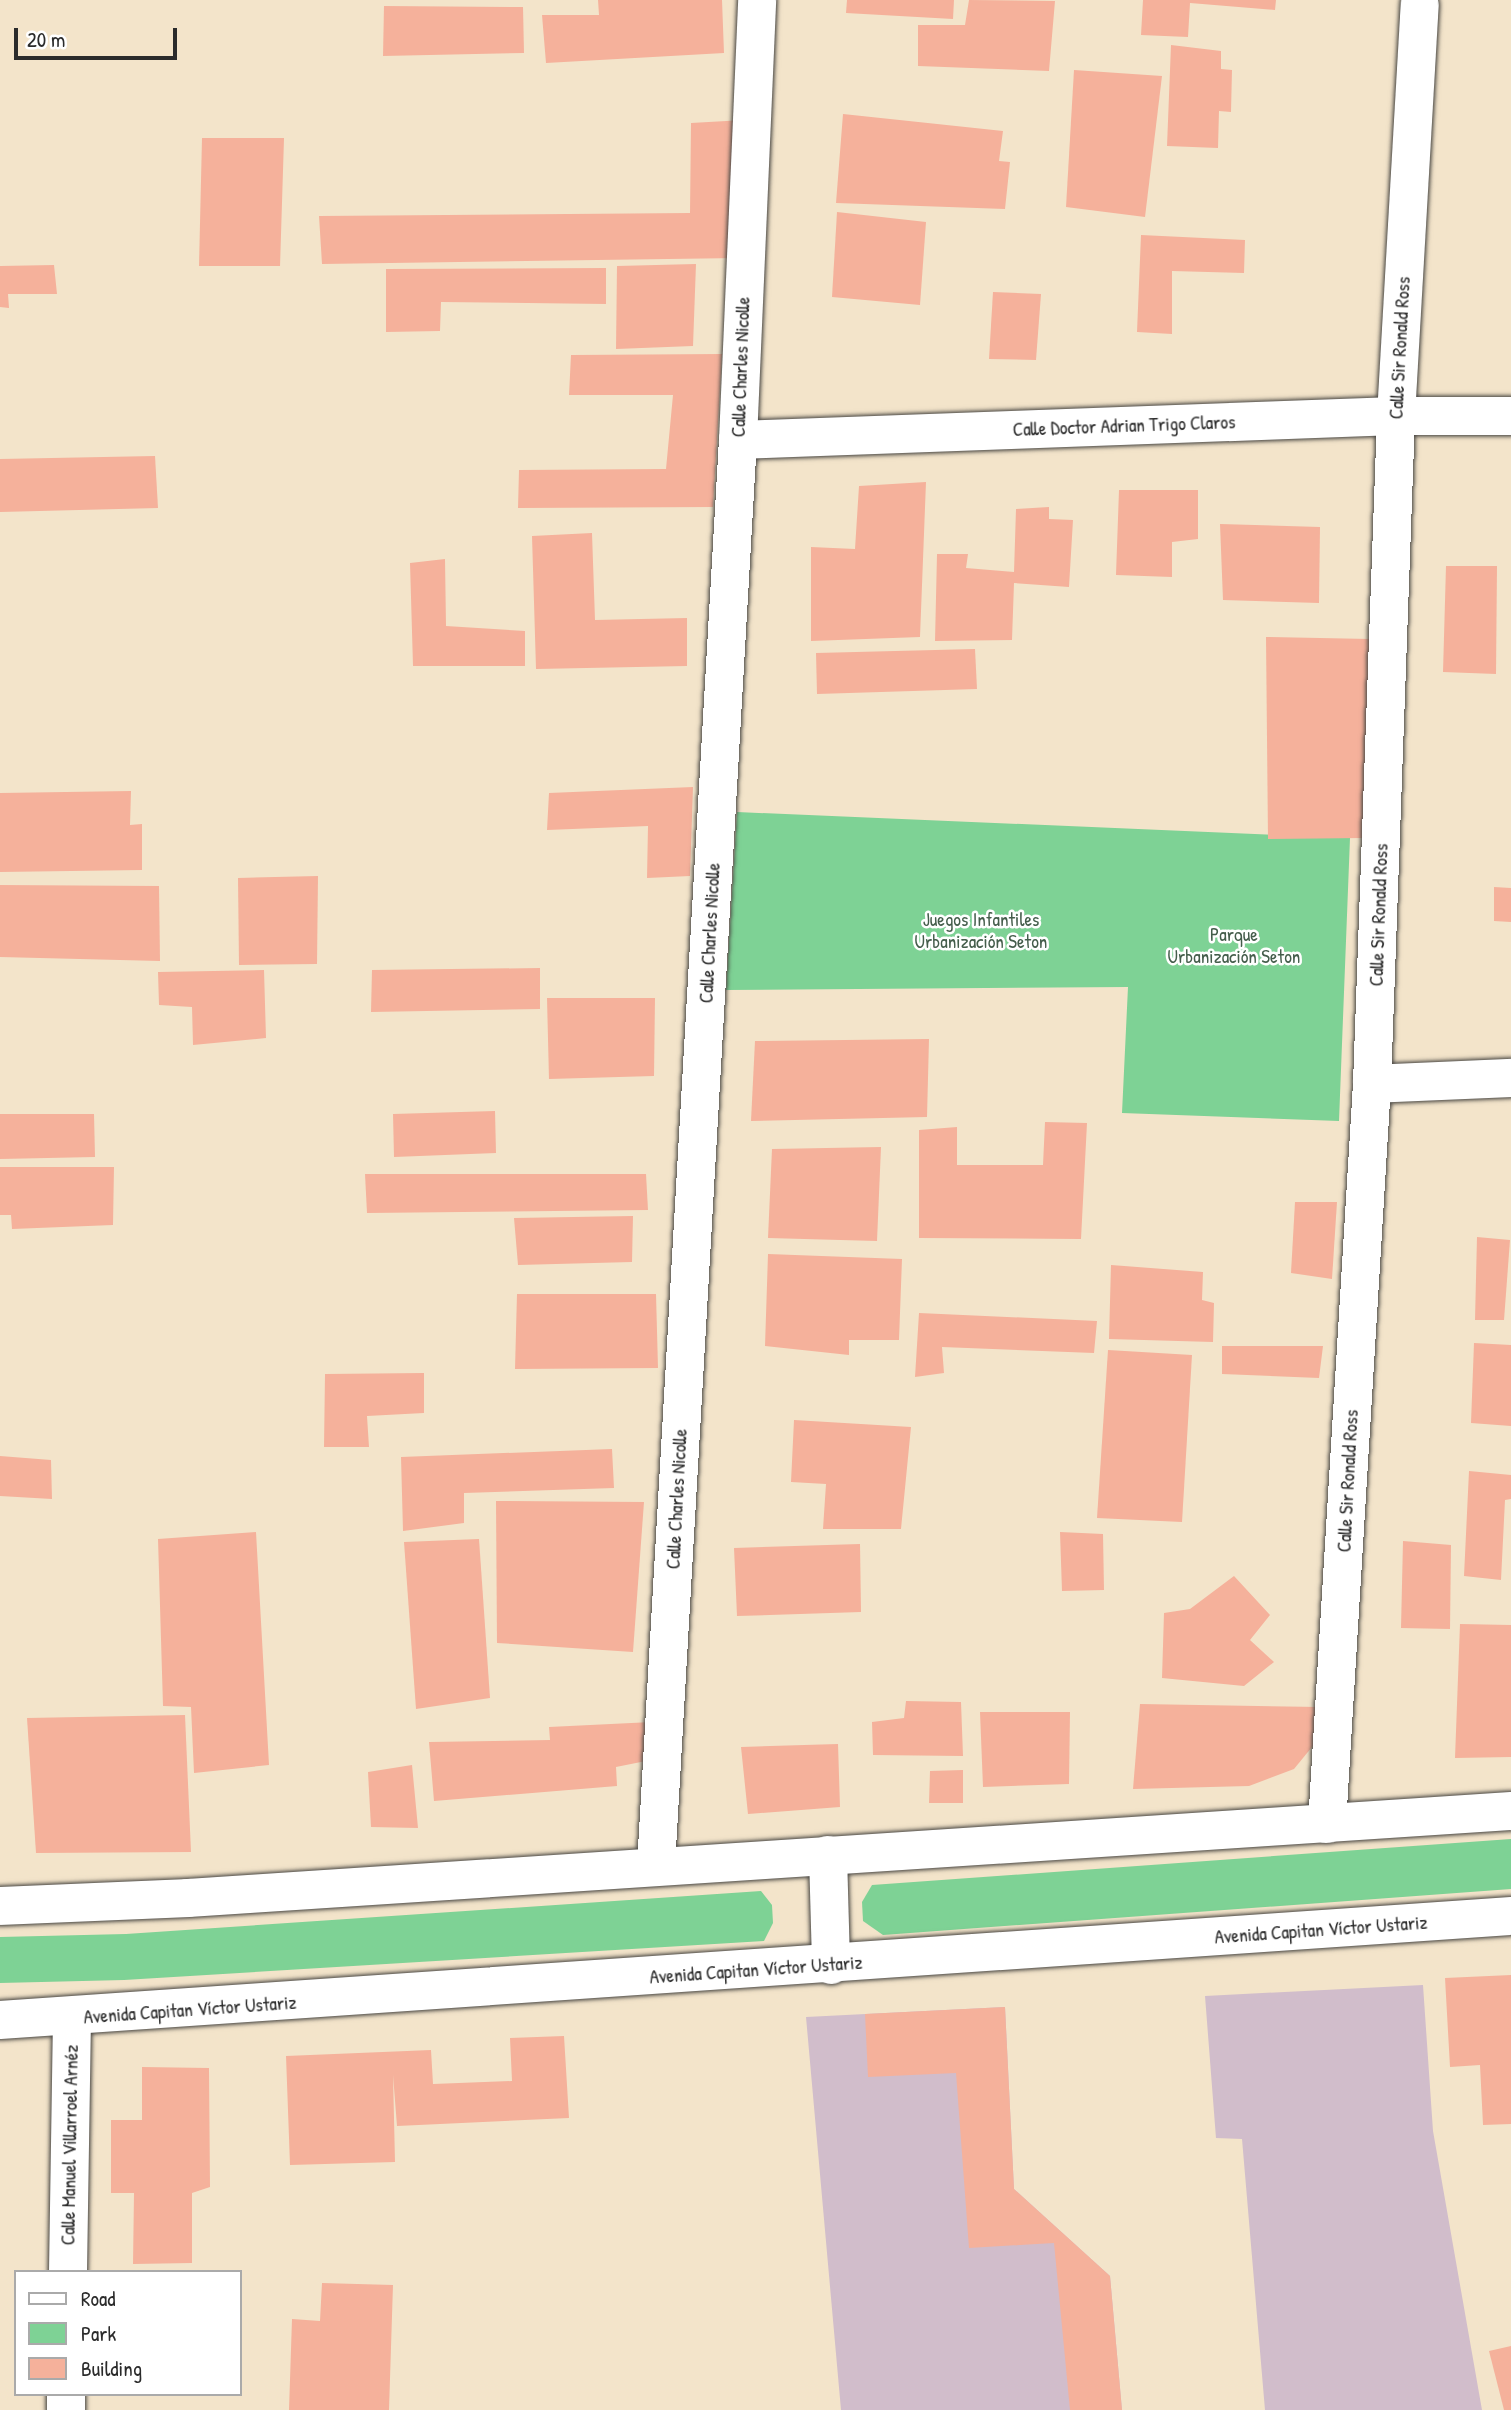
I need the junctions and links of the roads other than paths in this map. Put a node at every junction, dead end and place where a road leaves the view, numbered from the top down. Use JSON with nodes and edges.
{"nodes":[{"id":1,"x":757,"y":0,"type":"edge"},
{"id":2,"x":1420,"y":5,"type":"dead end"},
{"id":3,"x":1396,"y":416,"type":"junction"},
{"id":4,"x":1511,"y":416,"type":"edge"},
{"id":5,"x":738,"y":440,"type":"junction"},
{"id":6,"x":1511,"y":1078,"type":"edge"},
{"id":7,"x":1373,"y":1084,"type":"junction"},
{"id":8,"x":1511,"y":1811,"type":"edge"},
{"id":9,"x":1327,"y":1824,"type":"junction"},
{"id":10,"x":828,"y":1855,"type":"junction"},
{"id":11,"x":656,"y":1866,"type":"junction"},
{"id":12,"x":0,"y":1906,"type":"edge"},
{"id":13,"x":1511,"y":1916,"type":"edge"},
{"id":14,"x":831,"y":1965,"type":"junction"},
{"id":15,"x":72,"y":2019,"type":"junction"},
{"id":16,"x":0,"y":2020,"type":"edge"},
{"id":17,"x":68,"y":2270,"type":"edge"}],
"edges":[{"from":1,"to":5,"type":"street","name":"Calle Charles Nicolle"},
{"from":2,"to":3,"type":"street","name":"Calle Sir Ronald Ross"},
{"from":3,"to":4,"type":"street","name":"Calle Doctor Adrian Trigo Claros"},
{"from":3,"to":5,"type":"street","name":"Calle Doctor Adrian Trigo Claros"},
{"from":3,"to":7,"type":"street","name":"Calle Sir Ronald Ross"},
{"from":5,"to":11,"type":"street","name":"Calle Charles Nicolle"},
{"from":6,"to":7,"type":"street"},
{"from":7,"to":9,"type":"street","name":"Calle Sir Ronald Ross"},
{"from":8,"to":9,"type":"street"},
{"from":9,"to":10,"type":"street"},
{"from":10,"to":11,"type":"street"},
{"from":10,"to":14,"type":"street"},
{"from":11,"to":12,"type":"street"},
{"from":13,"to":14,"type":"street","name":"Avenida Capitan Víctor Ustariz"},
{"from":14,"to":15,"type":"street","name":"Avenida Capitan Víctor Ustariz"},
{"from":15,"to":16,"type":"street","name":"Avenida Capitan Víctor Ustariz"},
{"from":15,"to":17,"type":"street","name":"Calle Manuel Villarroel Arnéz"}]}
